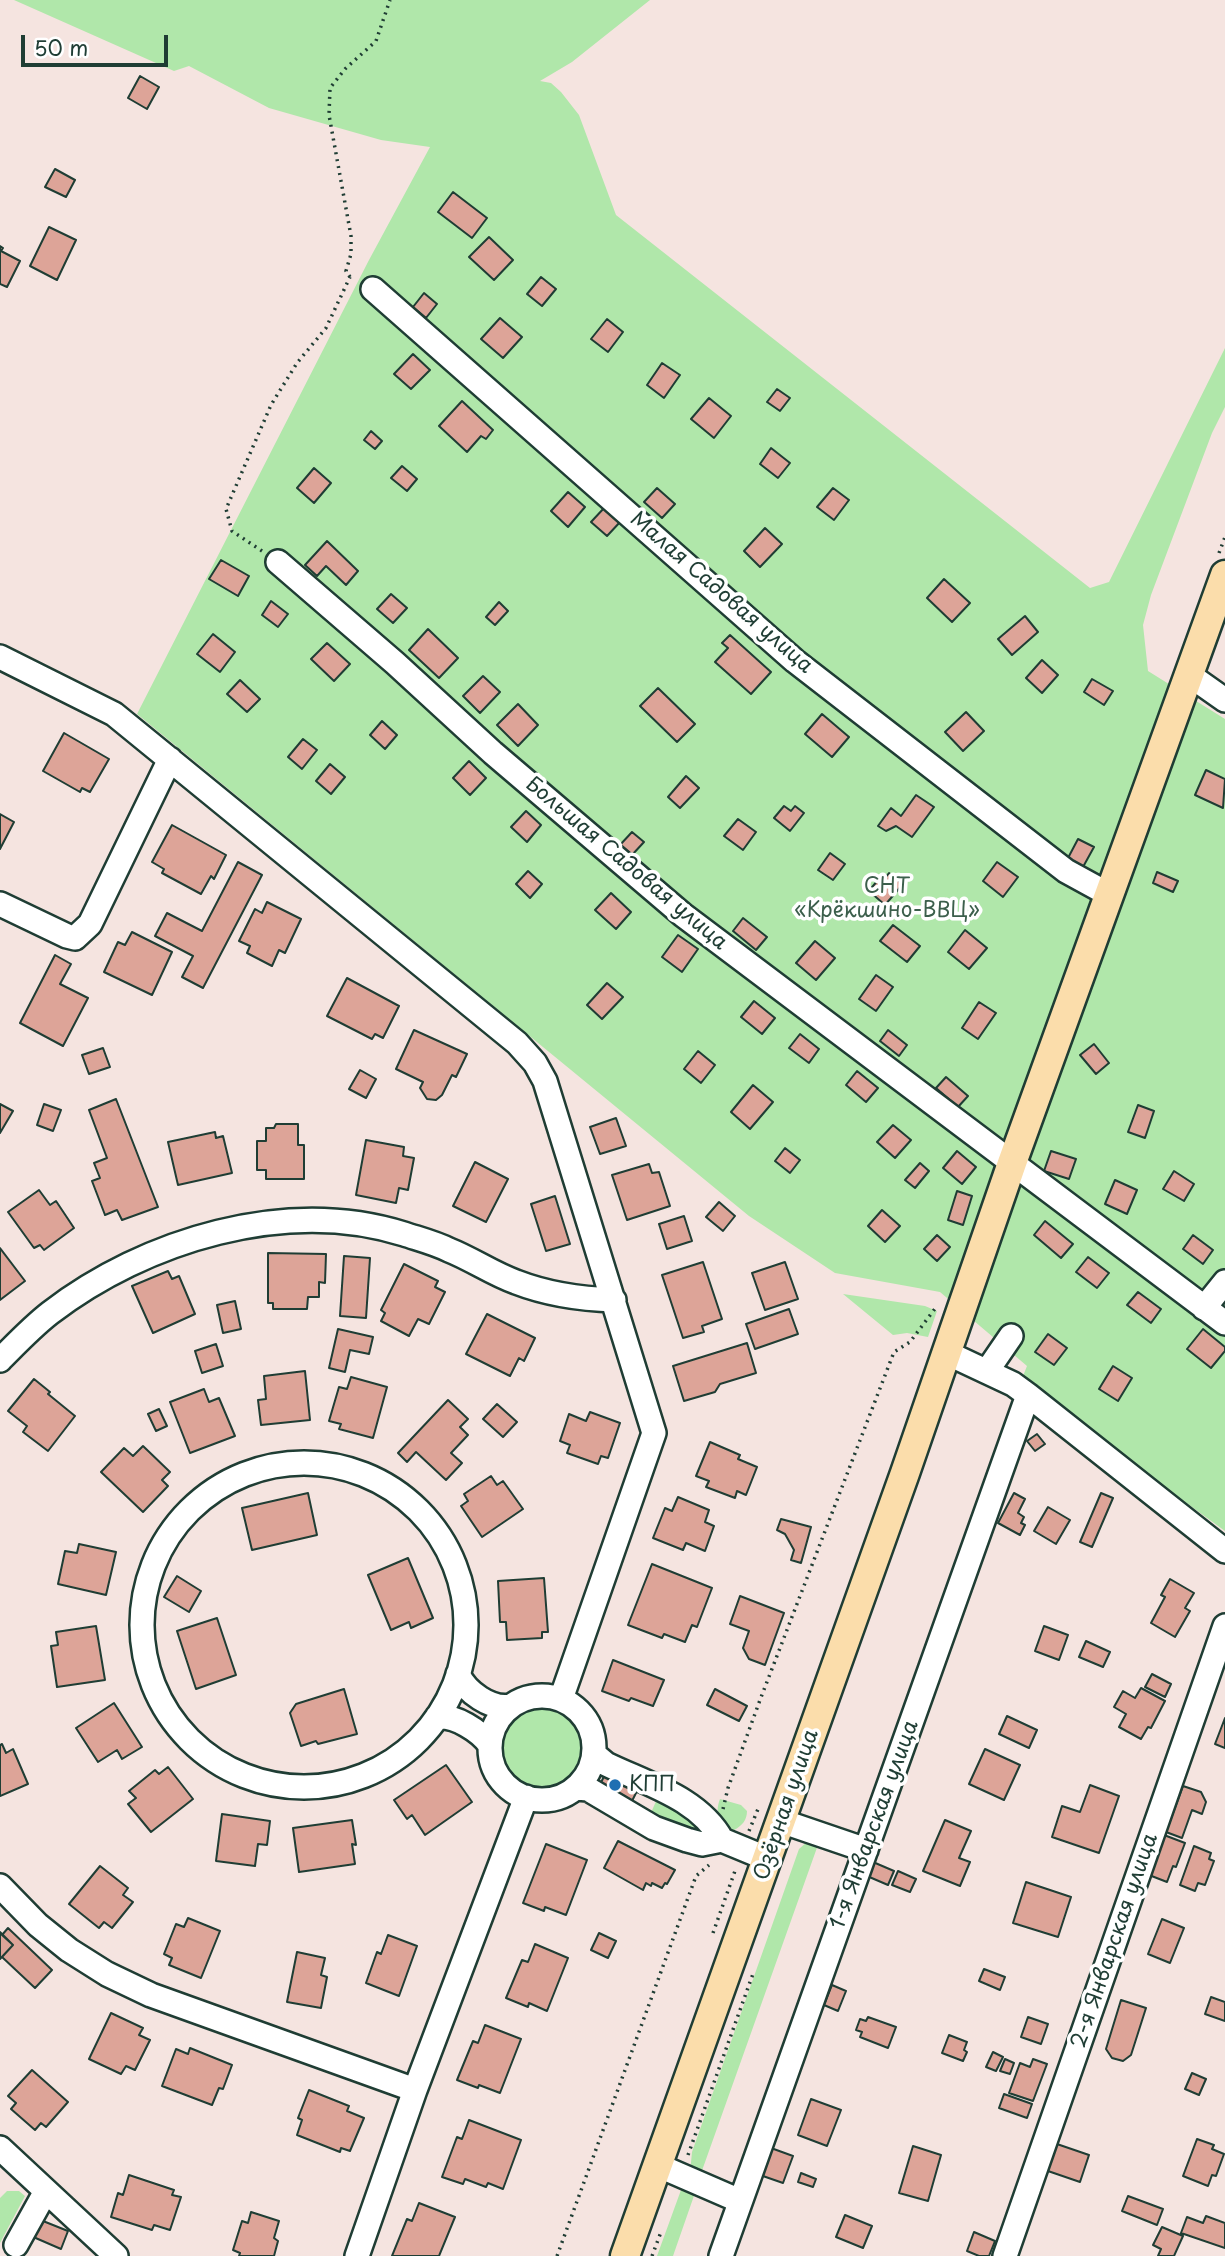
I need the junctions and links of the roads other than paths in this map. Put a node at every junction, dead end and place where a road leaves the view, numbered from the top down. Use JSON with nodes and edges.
{"nodes":[{"id":1,"x":373,"y":289,"type":"road end"},
{"id":2,"x":278,"y":562,"type":"road end"},
{"id":3,"x":1225,"y":575,"type":"edge"},
{"id":4,"x":0,"y":657,"type":"edge"},
{"id":5,"x":1188,"y":674,"type":"junction"},
{"id":6,"x":1225,"y":700,"type":"edge"},
{"id":7,"x":170,"y":759,"type":"junction"},
{"id":8,"x":1108,"y":894,"type":"junction"},
{"id":9,"x":0,"y":904,"type":"edge"},
{"id":10,"x":1012,"y":1163,"type":"junction"},
{"id":11,"x":1225,"y":1282,"type":"edge"},
{"id":12,"x":614,"y":1300,"type":"junction"},
{"id":13,"x":1204,"y":1308,"type":"junction"},
{"id":14,"x":1225,"y":1323,"type":"edge"},
{"id":15,"x":1011,"y":1336,"type":"dead end"},
{"id":16,"x":947,"y":1353,"type":"junction"},
{"id":17,"x":0,"y":1360,"type":"edge"},
{"id":18,"x":987,"y":1371,"type":"junction"},
{"id":19,"x":1028,"y":1395,"type":"junction"},
{"id":20,"x":1225,"y":1551,"type":"edge"},
{"id":21,"x":1225,"y":1626,"type":"edge"},
{"id":22,"x":458,"y":1674,"type":"junction"},
{"id":23,"x":561,"y":1699,"type":"junction"},
{"id":24,"x":511,"y":1706,"type":"junction"},
{"id":25,"x":437,"y":1717,"type":"junction"},
{"id":26,"x":490,"y":1745,"type":"junction"},
{"id":27,"x":594,"y":1754,"type":"junction"},
{"id":28,"x":576,"y":1788,"type":"junction"},
{"id":29,"x":526,"y":1797,"type":"junction"},
{"id":30,"x":781,"y":1821,"type":"junction"},
{"id":31,"x":722,"y":1840,"type":"junction"},
{"id":32,"x":866,"y":1850,"type":"junction"},
{"id":33,"x":768,"y":1859,"type":"junction"},
{"id":34,"x":0,"y":1886,"type":"edge"},
{"id":35,"x":415,"y":2090,"type":"junction"},
{"id":36,"x":0,"y":2148,"type":"edge"},
{"id":37,"x":657,"y":2165,"type":"junction"},
{"id":38,"x":46,"y":2191,"type":"junction"},
{"id":39,"x":740,"y":2201,"type":"junction"},
{"id":40,"x":16,"y":2245,"type":"dead end"},
{"id":41,"x":116,"y":2256,"type":"edge"},
{"id":42,"x":357,"y":2256,"type":"edge"},
{"id":43,"x":625,"y":2256,"type":"edge"},
{"id":44,"x":721,"y":2256,"type":"edge"},
{"id":45,"x":1005,"y":2256,"type":"edge"}],
"edges":[{"from":1,"to":8,"type":"street","name":"Малая Садовая улица"},
{"from":2,"to":10,"type":"street","name":"Большая Садовая улица"},
{"from":3,"to":5,"type":"main road","name":"Озёрная улица"},
{"from":4,"to":7,"type":"street"},
{"from":5,"to":6,"type":"street"},
{"from":5,"to":8,"type":"main road","name":"Озёрная улица"},
{"from":7,"to":9,"type":"street"},
{"from":7,"to":12,"type":"street"},
{"from":8,"to":10,"type":"main road","name":"Озёрная улица"},
{"from":10,"to":13,"type":"street","name":"Большая Садовая улица"},
{"from":10,"to":16,"type":"main road","name":"Озёрная улица"},
{"from":11,"to":13,"type":"street"},
{"from":12,"to":17,"type":"street"},
{"from":12,"to":23,"type":"street"},
{"from":13,"to":14,"type":"street"},
{"from":15,"to":18,"type":"street"},
{"from":16,"to":18,"type":"street"},
{"from":16,"to":30,"type":"main road","name":"Озёрная улица"},
{"from":18,"to":19,"type":"street"},
{"from":19,"to":20,"type":"street"},
{"from":19,"to":32,"type":"street","name":"1-я Январская улица"},
{"from":21,"to":45,"type":"street","name":"2-я Январская улица"},
{"from":22,"to":24,"type":"street"},
{"from":22,"to":25,"type":"street"},
{"from":22,"to":25,"type":"street"},
{"from":23,"to":24,"type":"street"},
{"from":23,"to":27,"type":"street"},
{"from":24,"to":26,"type":"street"},
{"from":25,"to":26,"type":"street"},
{"from":26,"to":29,"type":"street"},
{"from":27,"to":28,"type":"street"},
{"from":27,"to":31,"type":"street"},
{"from":28,"to":29,"type":"street"},
{"from":28,"to":31,"type":"street"},
{"from":29,"to":35,"type":"street"},
{"from":30,"to":32,"type":"street"},
{"from":30,"to":33,"type":"main road","name":"Озёрная улица"},
{"from":31,"to":33,"type":"street"},
{"from":32,"to":39,"type":"street","name":"1-я Январская улица"},
{"from":33,"to":37,"type":"main road","name":"Озёрная улица"},
{"from":34,"to":35,"type":"street"},
{"from":35,"to":42,"type":"street"},
{"from":36,"to":38,"type":"street"},
{"from":37,"to":39,"type":"street"},
{"from":37,"to":43,"type":"main road","name":"Озёрная улица"},
{"from":38,"to":40,"type":"street"},
{"from":38,"to":41,"type":"street"},
{"from":39,"to":44,"type":"street","name":"1-я Январская улица"}]}
